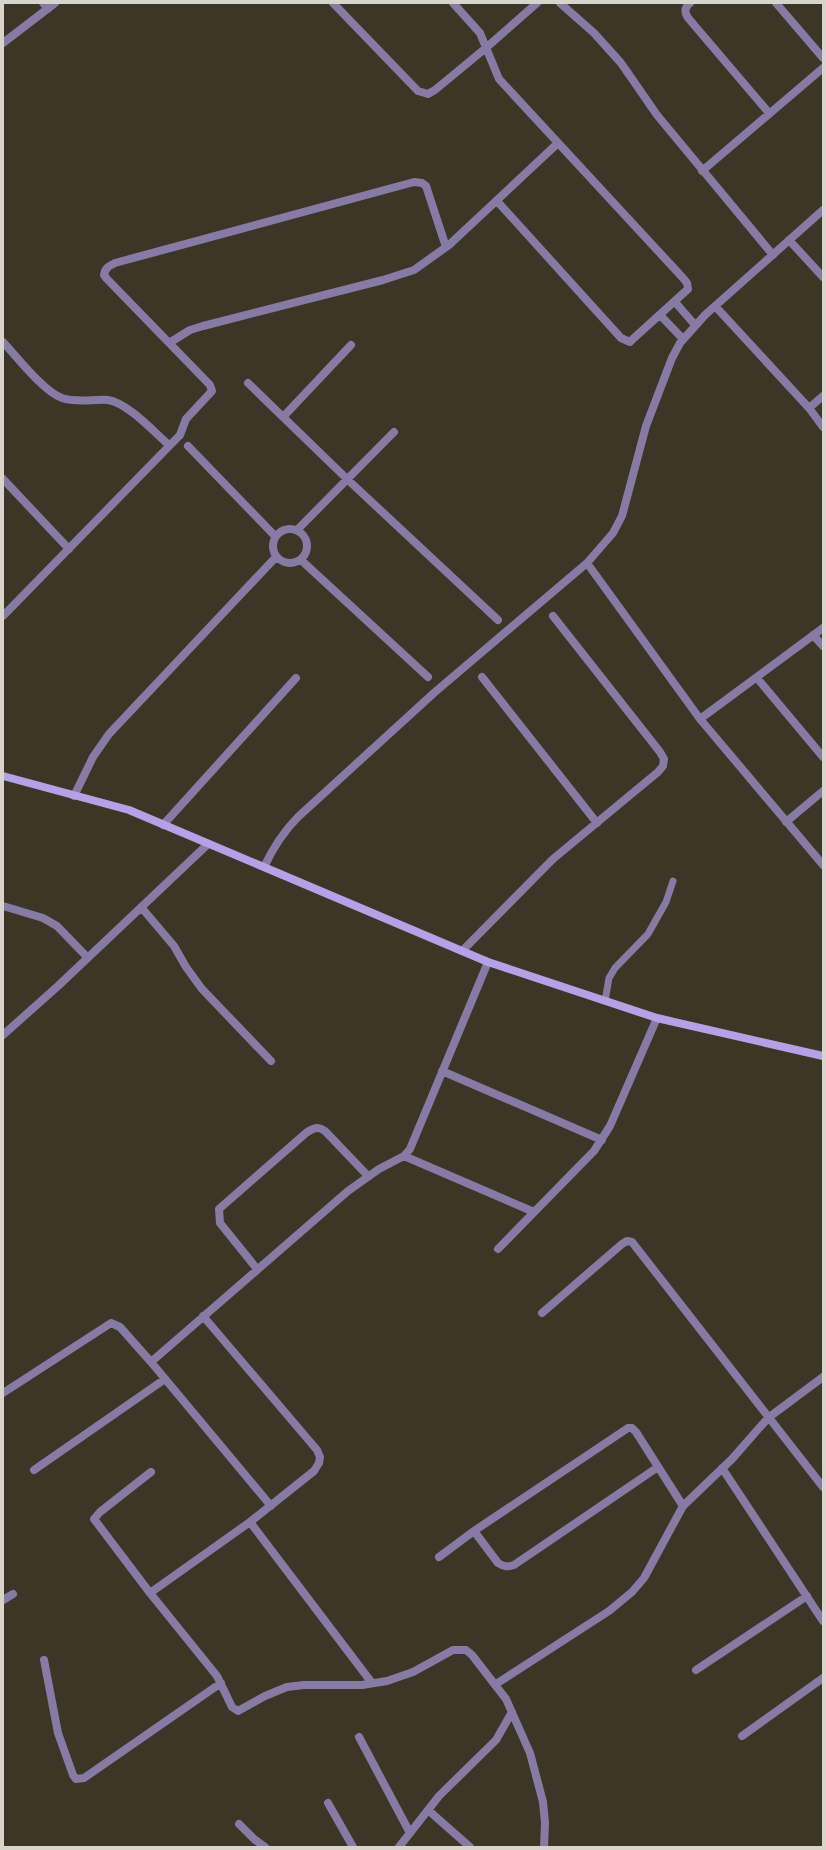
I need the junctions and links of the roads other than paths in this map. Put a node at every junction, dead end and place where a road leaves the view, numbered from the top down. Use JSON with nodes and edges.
{"nodes":[{"id":1,"x":55,"y":3,"type":"edge"},
{"id":2,"x":333,"y":3,"type":"edge"},
{"id":3,"x":454,"y":3,"type":"edge"},
{"id":4,"x":537,"y":3,"type":"edge"},
{"id":5,"x":560,"y":3,"type":"edge"},
{"id":6,"x":690,"y":3,"type":"edge"},
{"id":7,"x":776,"y":3,"type":"edge"},
{"id":8,"x":45,"y":6,"type":"edge"},
{"id":9,"x":3,"y":43,"type":"edge"},
{"id":10,"x":487,"y":48,"type":"junction"},
{"id":11,"x":823,"y":58,"type":"edge"},
{"id":12,"x":823,"y":68,"type":"edge"},
{"id":13,"x":769,"y":113,"type":"junction"},
{"id":14,"x":558,"y":143,"type":"junction"},
{"id":15,"x":702,"y":171,"type":"junction"},
{"id":16,"x":497,"y":200,"type":"junction"},
{"id":17,"x":823,"y":210,"type":"edge"},
{"id":18,"x":789,"y":240,"type":"junction"},
{"id":19,"x":446,"y":247,"type":"junction"},
{"id":20,"x":773,"y":255,"type":"junction"},
{"id":21,"x":823,"y":277,"type":"edge"},
{"id":22,"x":675,"y":302,"type":"junction"},
{"id":23,"x":715,"y":306,"type":"junction"},
{"id":24,"x":660,"y":315,"type":"junction"},
{"id":25,"x":695,"y":325,"type":"junction"},
{"id":26,"x":683,"y":339,"type":"junction"},
{"id":27,"x":3,"y":342,"type":"edge"},
{"id":28,"x":169,"y":343,"type":"junction"},
{"id":29,"x":350,"y":345,"type":"dead end"},
{"id":30,"x":248,"y":383,"type":"dead end"},
{"id":31,"x":823,"y":396,"type":"edge"},
{"id":32,"x":809,"y":408,"type":"junction"},
{"id":33,"x":283,"y":417,"type":"junction"},
{"id":34,"x":823,"y":427,"type":"edge"},
{"id":35,"x":394,"y":432,"type":"dead end"},
{"id":36,"x":169,"y":445,"type":"junction"},
{"id":37,"x":188,"y":446,"type":"dead end"},
{"id":38,"x":3,"y":479,"type":"edge"},
{"id":39,"x":347,"y":479,"type":"junction"},
{"id":40,"x":297,"y":530,"type":"junction"},
{"id":41,"x":275,"y":536,"type":"junction"},
{"id":42,"x":69,"y":549,"type":"junction"},
{"id":43,"x":276,"y":558,"type":"junction"},
{"id":44,"x":301,"y":560,"type":"junction"},
{"id":45,"x":587,"y":563,"type":"junction"},
{"id":46,"x":3,"y":616,"type":"edge"},
{"id":47,"x":552,"y":616,"type":"dead end"},
{"id":48,"x":498,"y":620,"type":"dead end"},
{"id":49,"x":823,"y":628,"type":"edge"},
{"id":50,"x":813,"y":635,"type":"junction"},
{"id":51,"x":823,"y":646,"type":"edge"},
{"id":52,"x":428,"y":677,"type":"dead end"},
{"id":53,"x":482,"y":677,"type":"dead end"},
{"id":54,"x":296,"y":678,"type":"dead end"},
{"id":55,"x":757,"y":678,"type":"junction"},
{"id":56,"x":700,"y":719,"type":"junction"},
{"id":57,"x":823,"y":757,"type":"edge"},
{"id":58,"x":3,"y":776,"type":"edge"},
{"id":59,"x":823,"y":791,"type":"edge"},
{"id":60,"x":74,"y":796,"type":"junction"},
{"id":61,"x":786,"y":822,"type":"junction"},
{"id":62,"x":596,"y":823,"type":"junction"},
{"id":63,"x":164,"y":825,"type":"junction"},
{"id":64,"x":208,"y":844,"type":"junction"},
{"id":65,"x":823,"y":865,"type":"edge"},
{"id":66,"x":264,"y":867,"type":"junction"},
{"id":67,"x":673,"y":881,"type":"dead end"},
{"id":68,"x":3,"y":906,"type":"edge"},
{"id":69,"x":141,"y":907,"type":"junction"},
{"id":70,"x":462,"y":951,"type":"junction"},
{"id":71,"x":88,"y":958,"type":"junction"},
{"id":72,"x":488,"y":962,"type":"junction"},
{"id":73,"x":605,"y":1001,"type":"junction"},
{"id":74,"x":657,"y":1018,"type":"junction"},
{"id":75,"x":3,"y":1035,"type":"edge"},
{"id":76,"x":823,"y":1056,"type":"edge"},
{"id":77,"x":271,"y":1061,"type":"dead end"},
{"id":78,"x":442,"y":1071,"type":"junction"},
{"id":79,"x":602,"y":1140,"type":"junction"},
{"id":80,"x":404,"y":1156,"type":"junction"},
{"id":81,"x":368,"y":1176,"type":"junction"},
{"id":82,"x":534,"y":1212,"type":"junction"},
{"id":83,"x":498,"y":1248,"type":"dead end"},
{"id":84,"x":257,"y":1269,"type":"junction"},
{"id":85,"x":542,"y":1313,"type":"dead end"},
{"id":86,"x":203,"y":1316,"type":"junction"},
{"id":87,"x":151,"y":1362,"type":"junction"},
{"id":88,"x":823,"y":1377,"type":"edge"},
{"id":89,"x":165,"y":1379,"type":"junction"},
{"id":90,"x":3,"y":1393,"type":"edge"},
{"id":91,"x":768,"y":1418,"type":"junction"},
{"id":92,"x":658,"y":1467,"type":"junction"},
{"id":93,"x":722,"y":1468,"type":"junction"},
{"id":94,"x":34,"y":1470,"type":"dead end"},
{"id":95,"x":152,"y":1472,"type":"dead end"},
{"id":96,"x":823,"y":1487,"type":"edge"},
{"id":97,"x":271,"y":1506,"type":"junction"},
{"id":98,"x":683,"y":1506,"type":"junction"},
{"id":99,"x":250,"y":1522,"type":"junction"},
{"id":100,"x":474,"y":1531,"type":"junction"},
{"id":101,"x":439,"y":1557,"type":"dead end"},
{"id":102,"x":150,"y":1593,"type":"junction"},
{"id":103,"x":13,"y":1594,"type":"dead end"},
{"id":104,"x":807,"y":1596,"type":"junction"},
{"id":105,"x":3,"y":1600,"type":"edge"},
{"id":106,"x":823,"y":1621,"type":"edge"},
{"id":107,"x":44,"y":1660,"type":"dead end"},
{"id":108,"x":696,"y":1670,"type":"dead end"},
{"id":109,"x":823,"y":1678,"type":"edge"},
{"id":110,"x":221,"y":1683,"type":"junction"},
{"id":111,"x":372,"y":1683,"type":"junction"},
{"id":112,"x":496,"y":1684,"type":"junction"},
{"id":113,"x":512,"y":1712,"type":"junction"},
{"id":114,"x":742,"y":1736,"type":"dead end"},
{"id":115,"x":359,"y":1737,"type":"dead end"},
{"id":116,"x":328,"y":1803,"type":"dead end"},
{"id":117,"x":428,"y":1810,"type":"junction"},
{"id":118,"x":239,"y":1824,"type":"dead end"},
{"id":119,"x":410,"y":1834,"type":"junction"},
{"id":120,"x":265,"y":1847,"type":"edge"},
{"id":121,"x":353,"y":1847,"type":"edge"},
{"id":122,"x":399,"y":1847,"type":"edge"},
{"id":123,"x":470,"y":1847,"type":"edge"},
{"id":124,"x":544,"y":1847,"type":"edge"}],
"edges":[{"from":1,"to":8,"type":"street"},
{"from":2,"to":10,"type":"street"},
{"from":3,"to":10,"type":"street"},
{"from":4,"to":10,"type":"street"},
{"from":5,"to":15,"type":"street"},
{"from":6,"to":13,"type":"street"},
{"from":7,"to":11,"type":"street"},
{"from":8,"to":9,"type":"street"},
{"from":10,"to":14,"type":"street"},
{"from":12,"to":13,"type":"street"},
{"from":13,"to":15,"type":"street"},
{"from":14,"to":16,"type":"street"},
{"from":14,"to":22,"type":"street"},
{"from":15,"to":20,"type":"street"},
{"from":16,"to":19,"type":"street"},
{"from":16,"to":24,"type":"street"},
{"from":17,"to":18,"type":"street"},
{"from":18,"to":20,"type":"street"},
{"from":18,"to":21,"type":"street"},
{"from":19,"to":28,"type":"street"},
{"from":19,"to":28,"type":"street"},
{"from":20,"to":23,"type":"street"},
{"from":22,"to":24,"type":"street"},
{"from":22,"to":25,"type":"street"},
{"from":23,"to":25,"type":"street"},
{"from":23,"to":32,"type":"street"},
{"from":24,"to":26,"type":"street"},
{"from":25,"to":26,"type":"street"},
{"from":26,"to":45,"type":"street"},
{"from":27,"to":36,"type":"street"},
{"from":28,"to":36,"type":"street"},
{"from":29,"to":33,"type":"street"},
{"from":30,"to":33,"type":"street"},
{"from":31,"to":32,"type":"street"},
{"from":32,"to":34,"type":"street"},
{"from":33,"to":39,"type":"street"},
{"from":35,"to":39,"type":"street"},
{"from":36,"to":42,"type":"street"},
{"from":37,"to":41,"type":"street"},
{"from":38,"to":42,"type":"street"},
{"from":39,"to":40,"type":"street"},
{"from":39,"to":48,"type":"street"},
{"from":40,"to":41,"type":"street"},
{"from":40,"to":44,"type":"street"},
{"from":41,"to":43,"type":"street"},
{"from":42,"to":46,"type":"street"},
{"from":43,"to":44,"type":"street"},
{"from":43,"to":60,"type":"street"},
{"from":44,"to":52,"type":"street"},
{"from":45,"to":56,"type":"street"},
{"from":45,"to":66,"type":"street"},
{"from":47,"to":62,"type":"street"},
{"from":49,"to":50,"type":"street"},
{"from":50,"to":51,"type":"street"},
{"from":50,"to":55,"type":"street"},
{"from":53,"to":62,"type":"street"},
{"from":54,"to":63,"type":"street"},
{"from":55,"to":56,"type":"street"},
{"from":55,"to":57,"type":"street"},
{"from":56,"to":61,"type":"street"},
{"from":58,"to":60,"type":"street"},
{"from":59,"to":61,"type":"street"},
{"from":60,"to":63,"type":"street"},
{"from":61,"to":65,"type":"street"},
{"from":62,"to":70,"type":"street"},
{"from":63,"to":64,"type":"street"},
{"from":64,"to":66,"type":"street"},
{"from":64,"to":69,"type":"street"},
{"from":66,"to":70,"type":"street"},
{"from":67,"to":73,"type":"lane"},
{"from":68,"to":71,"type":"street"},
{"from":69,"to":71,"type":"street"},
{"from":69,"to":77,"type":"street"},
{"from":70,"to":72,"type":"street"},
{"from":71,"to":75,"type":"street"},
{"from":72,"to":73,"type":"street"},
{"from":72,"to":78,"type":"street"},
{"from":73,"to":74,"type":"street"},
{"from":74,"to":76,"type":"street"},
{"from":74,"to":79,"type":"street"},
{"from":78,"to":79,"type":"street"},
{"from":78,"to":80,"type":"street"},
{"from":79,"to":82,"type":"street"},
{"from":80,"to":81,"type":"street"},
{"from":80,"to":82,"type":"street"},
{"from":81,"to":84,"type":"street"},
{"from":81,"to":84,"type":"street"},
{"from":82,"to":83,"type":"street"},
{"from":84,"to":86,"type":"street"},
{"from":85,"to":91,"type":"street"},
{"from":86,"to":87,"type":"street"},
{"from":86,"to":97,"type":"street"},
{"from":87,"to":89,"type":"street"},
{"from":87,"to":90,"type":"street"},
{"from":88,"to":91,"type":"street"},
{"from":89,"to":94,"type":"street"},
{"from":89,"to":97,"type":"street"},
{"from":91,"to":93,"type":"street"},
{"from":91,"to":96,"type":"street"},
{"from":92,"to":98,"type":"street"},
{"from":92,"to":100,"type":"street"},
{"from":92,"to":100,"type":"street"},
{"from":93,"to":98,"type":"street"},
{"from":93,"to":104,"type":"street"},
{"from":95,"to":102,"type":"street"},
{"from":97,"to":99,"type":"street"},
{"from":98,"to":112,"type":"street"},
{"from":99,"to":102,"type":"street"},
{"from":99,"to":111,"type":"street"},
{"from":100,"to":101,"type":"street"},
{"from":102,"to":110,"type":"street"},
{"from":103,"to":105,"type":"street"},
{"from":104,"to":106,"type":"street"},
{"from":104,"to":108,"type":"street"},
{"from":107,"to":110,"type":"street"},
{"from":109,"to":114,"type":"street"},
{"from":110,"to":111,"type":"street"},
{"from":111,"to":112,"type":"street"},
{"from":112,"to":113,"type":"street"},
{"from":113,"to":117,"type":"street"},
{"from":113,"to":124,"type":"street"},
{"from":115,"to":119,"type":"street"},
{"from":116,"to":121,"type":"street"},
{"from":117,"to":119,"type":"street"},
{"from":117,"to":123,"type":"street"},
{"from":118,"to":120,"type":"street"},
{"from":119,"to":122,"type":"street"}]}
